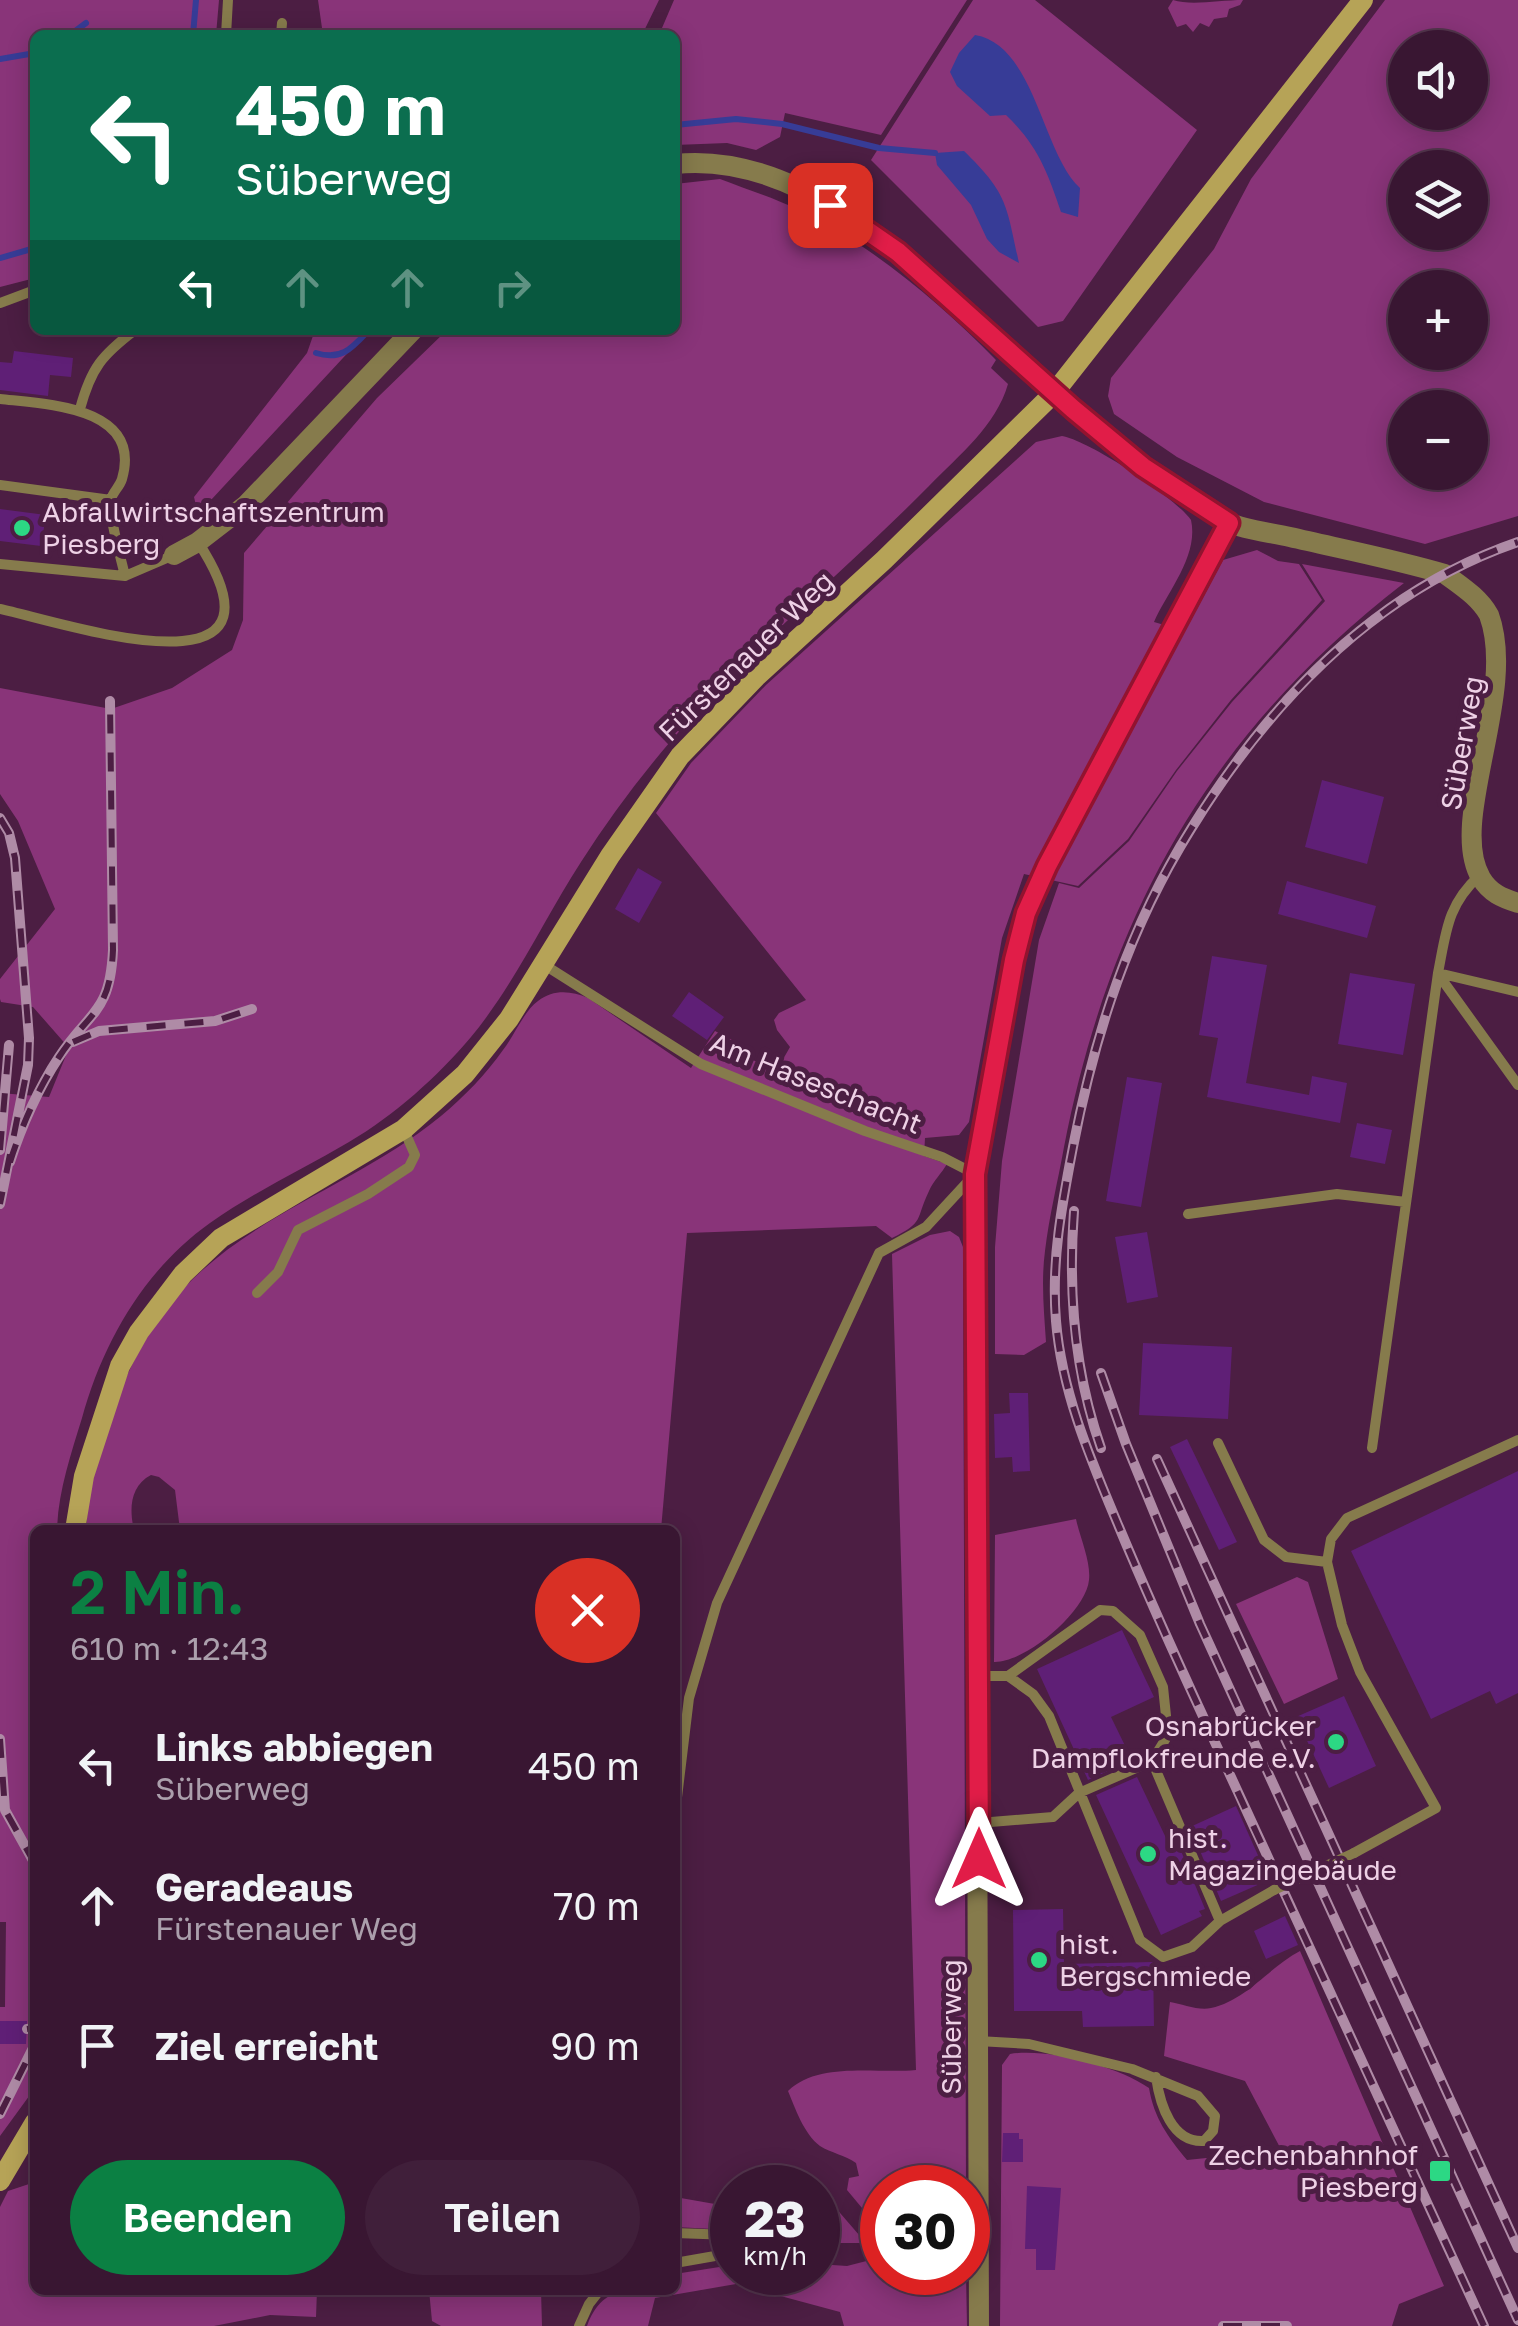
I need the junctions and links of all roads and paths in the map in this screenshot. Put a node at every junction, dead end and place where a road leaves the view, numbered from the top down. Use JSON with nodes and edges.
{"nodes":[{"id":1,"x":228,"y":0,"type":"edge"},
{"id":2,"x":1363,"y":0,"type":"edge"},
{"id":3,"x":226,"y":30,"type":"edge"},
{"id":4,"x":680,"y":164,"type":"edge"},
{"id":5,"x":30,"y":292,"type":"edge"},
{"id":6,"x":0,"y":303,"type":"edge"},
{"id":7,"x":128,"y":335,"type":"edge"},
{"id":8,"x":408,"y":335,"type":"edge"},
{"id":9,"x":1054,"y":392,"type":"junction"},
{"id":10,"x":0,"y":399,"type":"edge"},
{"id":11,"x":80,"y":408,"type":"junction"},
{"id":12,"x":0,"y":485,"type":"edge"},
{"id":13,"x":111,"y":500,"type":"junction"},
{"id":14,"x":1229,"y":523,"type":"junction"},
{"id":15,"x":198,"y":542,"type":"junction"},
{"id":16,"x":174,"y":555,"type":"joint"},
{"id":17,"x":0,"y":564,"type":"edge"},
{"id":18,"x":125,"y":576,"type":"junction"},
{"id":19,"x":0,"y":609,"type":"edge"},
{"id":20,"x":1479,"y":876,"type":"junction"},
{"id":21,"x":1518,"y":903,"type":"edge"},
{"id":22,"x":542,"y":963,"type":"junction"},
{"id":23,"x":1438,"y":974,"type":"junction"},
{"id":24,"x":1518,"y":992,"type":"edge"},
{"id":25,"x":1518,"y":1085,"type":"edge"},
{"id":26,"x":404,"y":1129,"type":"junction"},
{"id":27,"x":975,"y":1174,"type":"junction"},
{"id":28,"x":1406,"y":1202,"type":"junction"},
{"id":29,"x":1188,"y":1214,"type":"dead end"},
{"id":30,"x":257,"y":1293,"type":"dead end"},
{"id":31,"x":1518,"y":1440,"type":"edge"},
{"id":32,"x":1218,"y":1443,"type":"dead end"},
{"id":33,"x":1372,"y":1448,"type":"dead end"},
{"id":34,"x":77,"y":1525,"type":"edge"},
{"id":35,"x":1328,"y":1562,"type":"junction"},
{"id":36,"x":978,"y":1676,"type":"junction"},
{"id":37,"x":1008,"y":1676,"type":"junction"},
{"id":38,"x":1152,"y":1760,"type":"junction"},
{"id":39,"x":680,"y":1769,"type":"edge"},
{"id":40,"x":1080,"y":1793,"type":"junction"},
{"id":41,"x":979,"y":1823,"type":"junction"},
{"id":42,"x":1220,"y":1921,"type":"junction"},
{"id":43,"x":978,"y":2041,"type":"junction"},
{"id":44,"x":1156,"y":2077,"type":"junction"},
{"id":45,"x":30,"y":2131,"type":"edge"},
{"id":46,"x":0,"y":2182,"type":"edge"},
{"id":47,"x":680,"y":2234,"type":"edge"},
{"id":48,"x":710,"y":2235,"type":"edge"},
{"id":49,"x":710,"y":2257,"type":"edge"},
{"id":50,"x":680,"y":2262,"type":"edge"},
{"id":51,"x":597,"y":2295,"type":"edge"},
{"id":52,"x":579,"y":2326,"type":"edge"},
{"id":53,"x":978,"y":2326,"type":"edge"}],
"edges":[{"from":1,"to":3,"type":"lane"},
{"from":2,"to":9,"type":"street","name":"Fürstenauer Weg"},
{"from":4,"to":9,"type":"street"},
{"from":5,"to":6,"type":"lane"},
{"from":7,"to":11,"type":"lane"},
{"from":8,"to":15,"type":"street"},
{"from":9,"to":14,"type":"street","name":"Süberweg"},
{"from":9,"to":22,"type":"street","name":"Fürstenauer Weg"},
{"from":10,"to":11,"type":"lane"},
{"from":11,"to":13,"type":"lane"},
{"from":12,"to":13,"type":"lane"},
{"from":13,"to":18,"type":"lane"},
{"from":14,"to":20,"type":"street","name":"Süberweg"},
{"from":14,"to":27,"type":"street","name":"Süberweg"},
{"from":15,"to":16,"type":"street"},
{"from":15,"to":19,"type":"lane"},
{"from":16,"to":18,"type":"lane"},
{"from":17,"to":18,"type":"lane"},
{"from":20,"to":21,"type":"street"},
{"from":20,"to":23,"type":"lane"},
{"from":22,"to":26,"type":"street","name":"Fürstenauer Weg"},
{"from":22,"to":27,"type":"lane","name":"Am Haseschacht"},
{"from":23,"to":24,"type":"lane"},
{"from":23,"to":25,"type":"lane"},
{"from":23,"to":28,"type":"lane"},
{"from":26,"to":30,"type":"lane"},
{"from":26,"to":34,"type":"street","name":"Fürstenauer Weg"},
{"from":27,"to":36,"type":"street","name":"Süberweg"},
{"from":27,"to":39,"type":"lane"},
{"from":28,"to":29,"type":"lane"},
{"from":28,"to":33,"type":"lane"},
{"from":31,"to":35,"type":"lane"},
{"from":32,"to":35,"type":"lane"},
{"from":35,"to":42,"type":"lane","bridge":true},
{"from":36,"to":37,"type":"lane"},
{"from":36,"to":41,"type":"street","name":"Süberweg"},
{"from":37,"to":38,"type":"lane"},
{"from":37,"to":40,"type":"lane"},
{"from":38,"to":40,"type":"lane"},
{"from":38,"to":42,"type":"lane"},
{"from":40,"to":41,"type":"lane"},
{"from":40,"to":42,"type":"lane"},
{"from":41,"to":43,"type":"street","name":"Süberweg"},
{"from":43,"to":44,"type":"lane"},
{"from":43,"to":53,"type":"street","name":"Süberweg"},
{"from":44,"to":44,"type":"lane"},
{"from":45,"to":46,"type":"street"},
{"from":47,"to":48,"type":"lane"},
{"from":49,"to":50,"type":"lane"},
{"from":51,"to":52,"type":"lane"}]}
